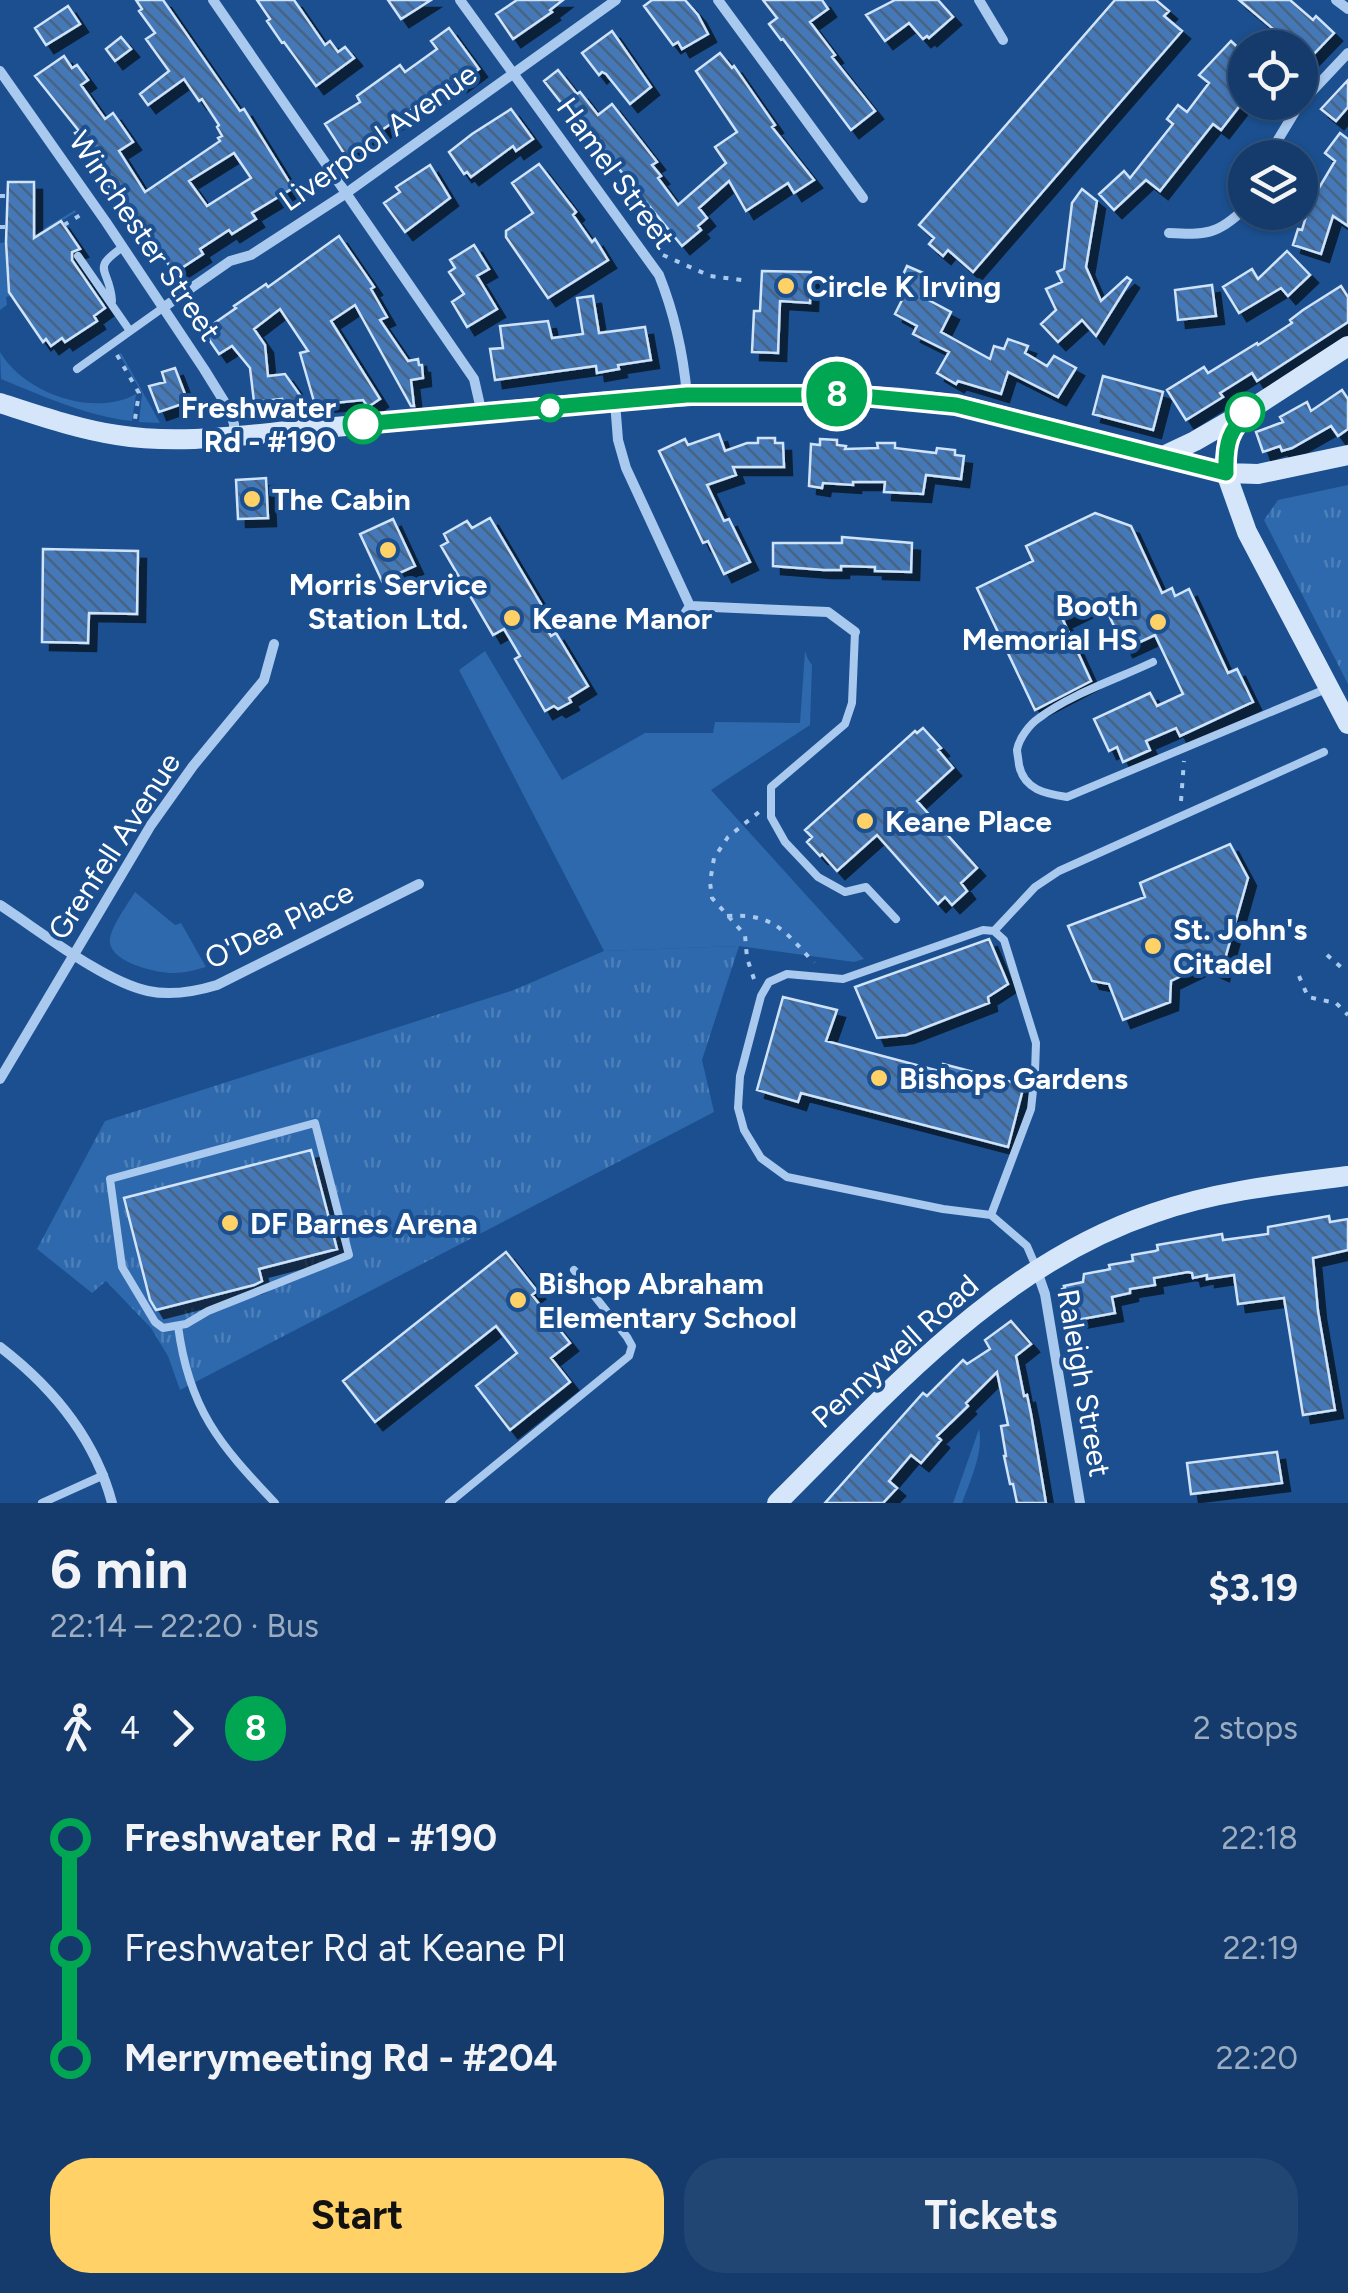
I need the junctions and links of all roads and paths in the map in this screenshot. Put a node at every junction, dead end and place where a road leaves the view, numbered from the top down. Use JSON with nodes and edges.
{"nodes":[{"id":1,"x":213,"y":0,"type":"edge"},
{"id":2,"x":460,"y":0,"type":"edge"},
{"id":3,"x":616,"y":0,"type":"edge"},
{"id":4,"x":718,"y":0,"type":"edge"},
{"id":5,"x":978,"y":0,"type":"edge"},
{"id":6,"x":1336,"y":0,"type":"edge"},
{"id":7,"x":1348,"y":9,"type":"edge"},
{"id":8,"x":1003,"y":40,"type":"dead end"},
{"id":9,"x":1348,"y":53,"type":"edge"},
{"id":10,"x":0,"y":71,"type":"edge"},
{"id":11,"x":512,"y":73,"type":"junction"},
{"id":12,"x":1277,"y":140,"type":"edge"},
{"id":13,"x":345,"y":194,"type":"junction"},
{"id":14,"x":0,"y":196,"type":"edge"},
{"id":15,"x":8,"y":196,"type":"dead end"},
{"id":16,"x":863,"y":198,"type":"dead end"},
{"id":17,"x":82,"y":214,"type":"dead end"},
{"id":18,"x":1228,"y":223,"type":"edge"},
{"id":19,"x":64,"y":225,"type":"dead end"},
{"id":20,"x":1169,"y":233,"type":"dead end"},
{"id":21,"x":123,"y":248,"type":"junction"},
{"id":22,"x":662,"y":255,"type":"dead end"},
{"id":23,"x":78,"y":256,"type":"dead end"},
{"id":24,"x":742,"y":280,"type":"dead end"},
{"id":25,"x":112,"y":306,"type":"junction"},
{"id":26,"x":164,"y":307,"type":"junction"},
{"id":27,"x":130,"y":331,"type":"junction"},
{"id":28,"x":1348,"y":346,"type":"edge"},
{"id":29,"x":116,"y":356,"type":"dead end"},
{"id":30,"x":77,"y":370,"type":"dead end"},
{"id":31,"x":687,"y":395,"type":"junction"},
{"id":32,"x":614,"y":401,"type":"junction"},
{"id":33,"x":0,"y":403,"type":"edge"},
{"id":34,"x":1250,"y":409,"type":"junction"},
{"id":35,"x":482,"y":414,"type":"junction"},
{"id":36,"x":134,"y":424,"type":"dead end"},
{"id":37,"x":234,"y":436,"type":"junction"},
{"id":38,"x":1348,"y":455,"type":"edge"},
{"id":39,"x":1161,"y":457,"type":"junction"},
{"id":40,"x":1226,"y":473,"type":"junction"},
{"id":41,"x":690,"y":606,"type":"junction"},
{"id":42,"x":677,"y":626,"type":"dead end"},
{"id":43,"x":855,"y":632,"type":"joint"},
{"id":44,"x":274,"y":644,"type":"dead end"},
{"id":45,"x":1152,"y":662,"type":"dead end"},
{"id":46,"x":1328,"y":688,"type":"junction"},
{"id":47,"x":1348,"y":724,"type":"edge"},
{"id":48,"x":1186,"y":746,"type":"junction"},
{"id":49,"x":1324,"y":752,"type":"dead end"},
{"id":50,"x":771,"y":803,"type":"junction"},
{"id":51,"x":1180,"y":817,"type":"junction"},
{"id":52,"x":419,"y":884,"type":"dead end"},
{"id":53,"x":0,"y":905,"type":"edge"},
{"id":54,"x":727,"y":916,"type":"junction"},
{"id":55,"x":896,"y":918,"type":"dead end"},
{"id":56,"x":994,"y":930,"type":"junction"},
{"id":57,"x":74,"y":954,"type":"junction"},
{"id":58,"x":1327,"y":955,"type":"dead end"},
{"id":59,"x":1343,"y":969,"type":"dead end"},
{"id":60,"x":1298,"y":976,"type":"dead end"},
{"id":61,"x":829,"y":978,"type":"junction"},
{"id":62,"x":761,"y":996,"type":"junction"},
{"id":63,"x":1348,"y":1016,"type":"edge"},
{"id":64,"x":0,"y":1078,"type":"edge"},
{"id":65,"x":1348,"y":1176,"type":"edge"},
{"id":66,"x":991,"y":1215,"type":"junction"},
{"id":67,"x":574,"y":1270,"type":"dead end"},
{"id":68,"x":1038,"y":1271,"type":"junction"},
{"id":69,"x":178,"y":1326,"type":"junction"},
{"id":70,"x":0,"y":1346,"type":"edge"},
{"id":71,"x":104,"y":1475,"type":"junction"},
{"id":72,"x":42,"y":1503,"type":"edge"},
{"id":73,"x":112,"y":1503,"type":"edge"},
{"id":74,"x":275,"y":1503,"type":"edge"},
{"id":75,"x":449,"y":1503,"type":"edge"},
{"id":76,"x":777,"y":1503,"type":"edge"},
{"id":77,"x":1080,"y":1503,"type":"edge"}],
"edges":[{"from":1,"to":13,"type":"street"},
{"from":2,"to":11,"type":"street","name":"Hamel Street"},
{"from":3,"to":11,"type":"street","name":"Liverpool Avenue"},
{"from":4,"to":16,"type":"street"},
{"from":5,"to":8,"type":"street"},
{"from":6,"to":7,"type":"street"},
{"from":9,"to":12,"type":"street"},
{"from":10,"to":21,"type":"street","name":"Winchester Street"},
{"from":11,"to":13,"type":"street","name":"Liverpool Avenue"},
{"from":11,"to":31,"type":"street","name":"Hamel Street"},
{"from":13,"to":26,"type":"street","name":"Liverpool Avenue"},
{"from":13,"to":35,"type":"street"},
{"from":14,"to":15,"type":"path"},
{"from":17,"to":19,"type":"path"},
{"from":18,"to":20,"type":"street"},
{"from":21,"to":25,"type":"lane"},
{"from":21,"to":26,"type":"street","name":"Winchester Street"},
{"from":22,"to":24,"type":"path"},
{"from":23,"to":25,"type":"lane"},
{"from":25,"to":27,"type":"lane"},
{"from":26,"to":27,"type":"lane"},
{"from":26,"to":37,"type":"street","name":"Winchester Street"},
{"from":27,"to":30,"type":"lane"},
{"from":28,"to":34,"type":"main road"},
{"from":29,"to":36,"type":"path"},
{"from":31,"to":32,"type":"main road"},
{"from":31,"to":39,"type":"main road"},
{"from":32,"to":35,"type":"main road"},
{"from":32,"to":41,"type":"street"},
{"from":33,"to":37,"type":"main road"},
{"from":34,"to":39,"type":"main road"},
{"from":34,"to":40,"type":"main road"},
{"from":35,"to":37,"type":"main road"},
{"from":38,"to":40,"type":"main road"},
{"from":39,"to":40,"type":"main road"},
{"from":40,"to":46,"type":"main road"},
{"from":41,"to":42,"type":"street"},
{"from":41,"to":43,"type":"street"},
{"from":43,"to":50,"type":"lane"},
{"from":44,"to":57,"type":"street","name":"Grenfell Avenue"},
{"from":45,"to":48,"type":"lane"},
{"from":46,"to":47,"type":"main road"},
{"from":46,"to":48,"type":"lane"},
{"from":48,"to":51,"type":"path"},
{"from":49,"to":51,"type":"lane"},
{"from":50,"to":54,"type":"path"},
{"from":50,"to":55,"type":"lane"},
{"from":51,"to":56,"type":"lane"},
{"from":52,"to":57,"type":"street","name":"O'Dea Place"},
{"from":53,"to":57,"type":"street","name":"O'Dea Place"},
{"from":54,"to":61,"type":"path"},
{"from":54,"to":62,"type":"path"},
{"from":56,"to":61,"type":"lane"},
{"from":56,"to":66,"type":"lane"},
{"from":57,"to":64,"type":"street","name":"Grenfell Avenue"},
{"from":58,"to":59,"type":"path"},
{"from":60,"to":63,"type":"path"},
{"from":61,"to":62,"type":"lane"},
{"from":62,"to":66,"type":"lane"},
{"from":65,"to":68,"type":"main road","name":"Pennywell Road"},
{"from":66,"to":68,"type":"lane"},
{"from":67,"to":75,"type":"lane"},
{"from":68,"to":76,"type":"main road","name":"Pennywell Road"},
{"from":68,"to":77,"type":"street","name":"Raleigh Street"},
{"from":69,"to":69,"type":"lane"},
{"from":69,"to":74,"type":"lane"},
{"from":70,"to":71,"type":"street"},
{"from":71,"to":72,"type":"lane"},
{"from":71,"to":73,"type":"street"}]}
